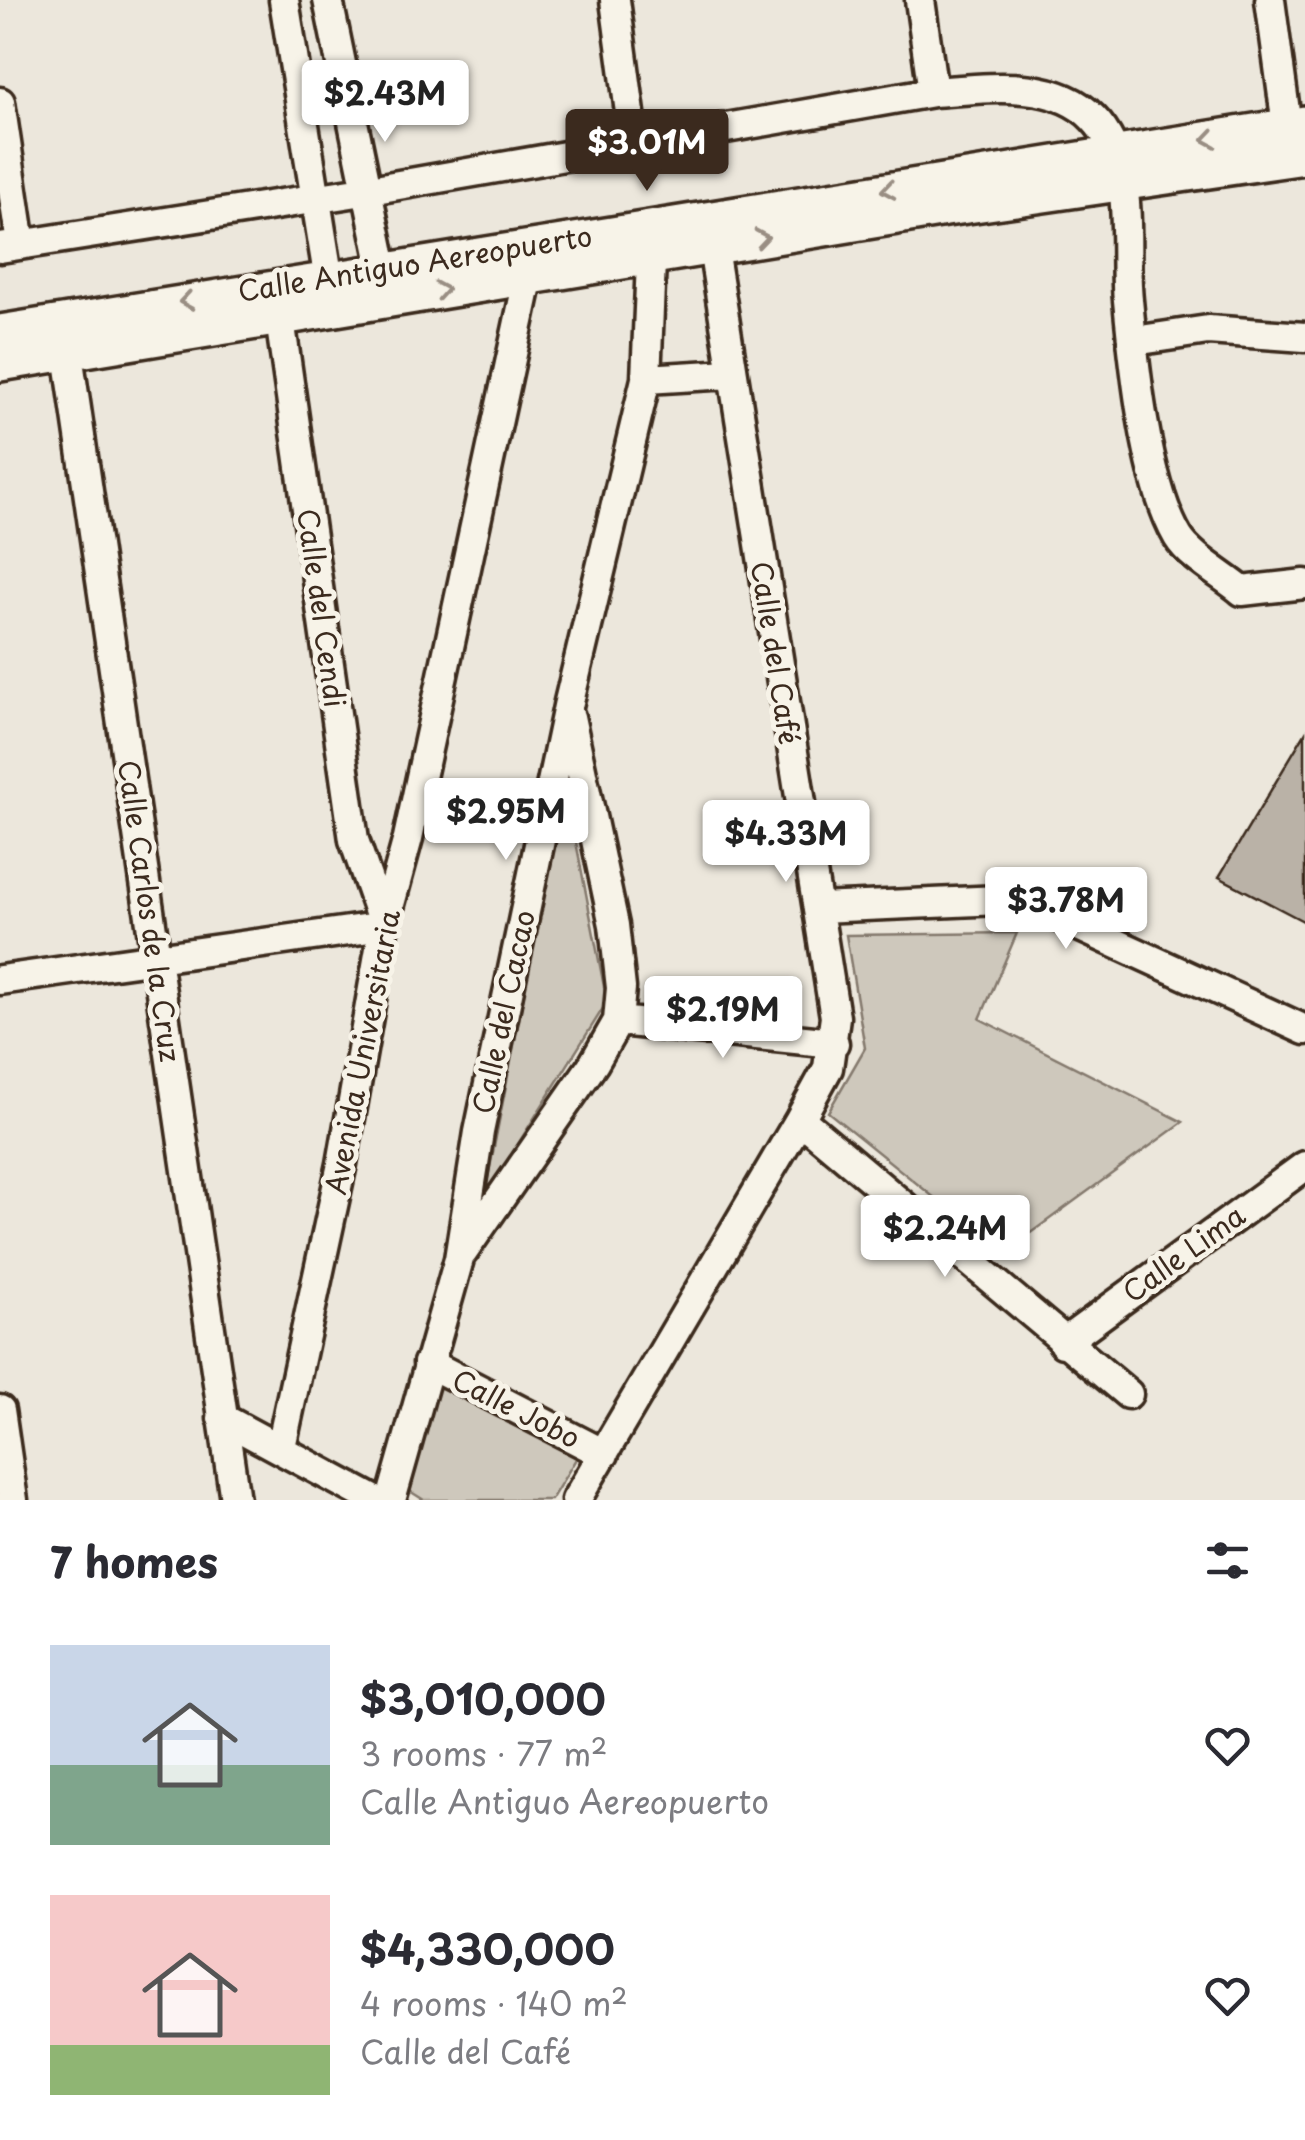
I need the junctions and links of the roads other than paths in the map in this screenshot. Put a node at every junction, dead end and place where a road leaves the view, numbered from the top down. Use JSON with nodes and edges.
{"nodes":[{"id":1,"x":284,"y":0,"type":"edge"},
{"id":2,"x":328,"y":0,"type":"edge"},
{"id":3,"x":615,"y":0,"type":"edge"},
{"id":4,"x":920,"y":0,"type":"edge"},
{"id":5,"x":1270,"y":0,"type":"edge"},
{"id":6,"x":933,"y":92,"type":"junction"},
{"id":7,"x":0,"y":102,"type":"edge"},
{"id":8,"x":1299,"y":135,"type":"edge"},
{"id":9,"x":634,"y":143,"type":"junction"},
{"id":10,"x":1120,"y":168,"type":"junction"},
{"id":11,"x":364,"y":192,"type":"junction"},
{"id":12,"x":314,"y":199,"type":"junction"},
{"id":13,"x":711,"y":232,"type":"junction"},
{"id":14,"x":652,"y":241,"type":"junction"},
{"id":15,"x":10,"y":246,"type":"edge"},
{"id":16,"x":527,"y":261,"type":"junction"},
{"id":17,"x":386,"y":284,"type":"junction"},
{"id":18,"x":330,"y":293,"type":"junction"},
{"id":19,"x":277,"y":302,"type":"junction"},
{"id":20,"x":0,"y":332,"type":"edge"},
{"id":21,"x":66,"y":337,"type":"junction"},
{"id":22,"x":1305,"y":337,"type":"edge"},
{"id":23,"x":1134,"y":341,"type":"junction"},
{"id":24,"x":0,"y":363,"type":"edge"},
{"id":25,"x":730,"y":374,"type":"junction"},
{"id":26,"x":646,"y":379,"type":"junction"},
{"id":27,"x":1305,"y":584,"type":"edge"},
{"id":28,"x":568,"y":706,"type":"junction"},
{"id":29,"x":819,"y":908,"type":"junction"},
{"id":30,"x":384,"y":926,"type":"junction"},
{"id":31,"x":155,"y":955,"type":"junction"},
{"id":32,"x":0,"y":980,"type":"edge"},
{"id":33,"x":618,"y":1021,"type":"junction"},
{"id":34,"x":1305,"y":1030,"type":"edge"},
{"id":35,"x":834,"y":1043,"type":"junction"},
{"id":36,"x":800,"y":1118,"type":"junction"},
{"id":37,"x":1305,"y":1166,"type":"edge"},
{"id":38,"x":459,"y":1259,"type":"junction"},
{"id":39,"x":1063,"y":1343,"type":"junction"},
{"id":40,"x":428,"y":1363,"type":"junction"},
{"id":41,"x":1128,"y":1394,"type":"dead end"},
{"id":42,"x":0,"y":1410,"type":"edge"},
{"id":43,"x":222,"y":1418,"type":"junction"},
{"id":44,"x":281,"y":1447,"type":"junction"},
{"id":45,"x":604,"y":1454,"type":"junction"},
{"id":46,"x":13,"y":1500,"type":"edge"},
{"id":47,"x":235,"y":1500,"type":"edge"},
{"id":48,"x":374,"y":1500,"type":"edge"},
{"id":49,"x":391,"y":1500,"type":"edge"},
{"id":50,"x":576,"y":1500,"type":"edge"}],
"edges":[{"from":1,"to":12,"type":"street"},
{"from":2,"to":11,"type":"street"},
{"from":3,"to":9,"type":"street"},
{"from":4,"to":6,"type":"street"},
{"from":5,"to":8,"type":"street"},
{"from":6,"to":9,"type":"street"},
{"from":6,"to":10,"type":"street"},
{"from":7,"to":15,"type":"street"},
{"from":8,"to":10,"type":"main road","name":"Calle Antiguo Aereopuerto"},
{"from":9,"to":11,"type":"street"},
{"from":10,"to":13,"type":"main road","name":"Calle Antiguo Aereopuerto"},
{"from":10,"to":23,"type":"street"},
{"from":11,"to":12,"type":"street"},
{"from":11,"to":17,"type":"street"},
{"from":12,"to":15,"type":"street"},
{"from":12,"to":18,"type":"street"},
{"from":13,"to":14,"type":"main road","name":"Calle Antiguo Aereopuerto"},
{"from":13,"to":25,"type":"street","name":"Calle del Café"},
{"from":14,"to":16,"type":"main road","name":"Calle Antiguo Aereopuerto"},
{"from":14,"to":26,"type":"street","name":"Calle del Cacao"},
{"from":16,"to":17,"type":"main road","name":"Calle Antiguo Aereopuerto"},
{"from":16,"to":30,"type":"street","name":"Avenida Universitaria"},
{"from":17,"to":18,"type":"main road","name":"Calle Antiguo Aereopuerto"},
{"from":18,"to":19,"type":"main road","name":"Calle Antiguo Aereopuerto"},
{"from":19,"to":21,"type":"main road","name":"Calle Antiguo Aereopuerto"},
{"from":19,"to":30,"type":"street","name":"Calle del Cendi"},
{"from":20,"to":21,"type":"main road","name":"Calle Antiguo Aereopuerto"},
{"from":21,"to":24,"type":"main road","name":"Calle Antiguo Aereopuerto"},
{"from":21,"to":31,"type":"street","name":"Calle Carlos de la Cruz"},
{"from":22,"to":23,"type":"street"},
{"from":23,"to":27,"type":"street"},
{"from":25,"to":26,"type":"street"},
{"from":25,"to":29,"type":"street","name":"Calle del Café"},
{"from":26,"to":28,"type":"street","name":"Calle del Cacao"},
{"from":28,"to":33,"type":"street"},
{"from":28,"to":38,"type":"street","name":"Calle del Cacao"},
{"from":29,"to":34,"type":"street"},
{"from":29,"to":35,"type":"street","name":"Calle del Café"},
{"from":30,"to":31,"type":"street"},
{"from":30,"to":44,"type":"street","name":"Avenida Universitaria"},
{"from":31,"to":32,"type":"street"},
{"from":31,"to":43,"type":"street","name":"Calle Carlos de la Cruz"},
{"from":33,"to":35,"type":"street"},
{"from":33,"to":38,"type":"street"},
{"from":35,"to":36,"type":"street","name":"Calle del Café"},
{"from":36,"to":39,"type":"street"},
{"from":36,"to":45,"type":"street","name":"Calle del Café"},
{"from":37,"to":39,"type":"street","name":"Calle Lima"},
{"from":38,"to":40,"type":"street","name":"Calle del Cacao"},
{"from":39,"to":41,"type":"street"},
{"from":40,"to":45,"type":"street","name":"Calle Jobo"},
{"from":40,"to":49,"type":"street","name":"Calle del Cacao"},
{"from":42,"to":46,"type":"street"},
{"from":43,"to":44,"type":"street"},
{"from":43,"to":47,"type":"street","name":"Calle Carlos de la Cruz"},
{"from":44,"to":48,"type":"street"},
{"from":45,"to":50,"type":"street","name":"Calle del Café"}]}
